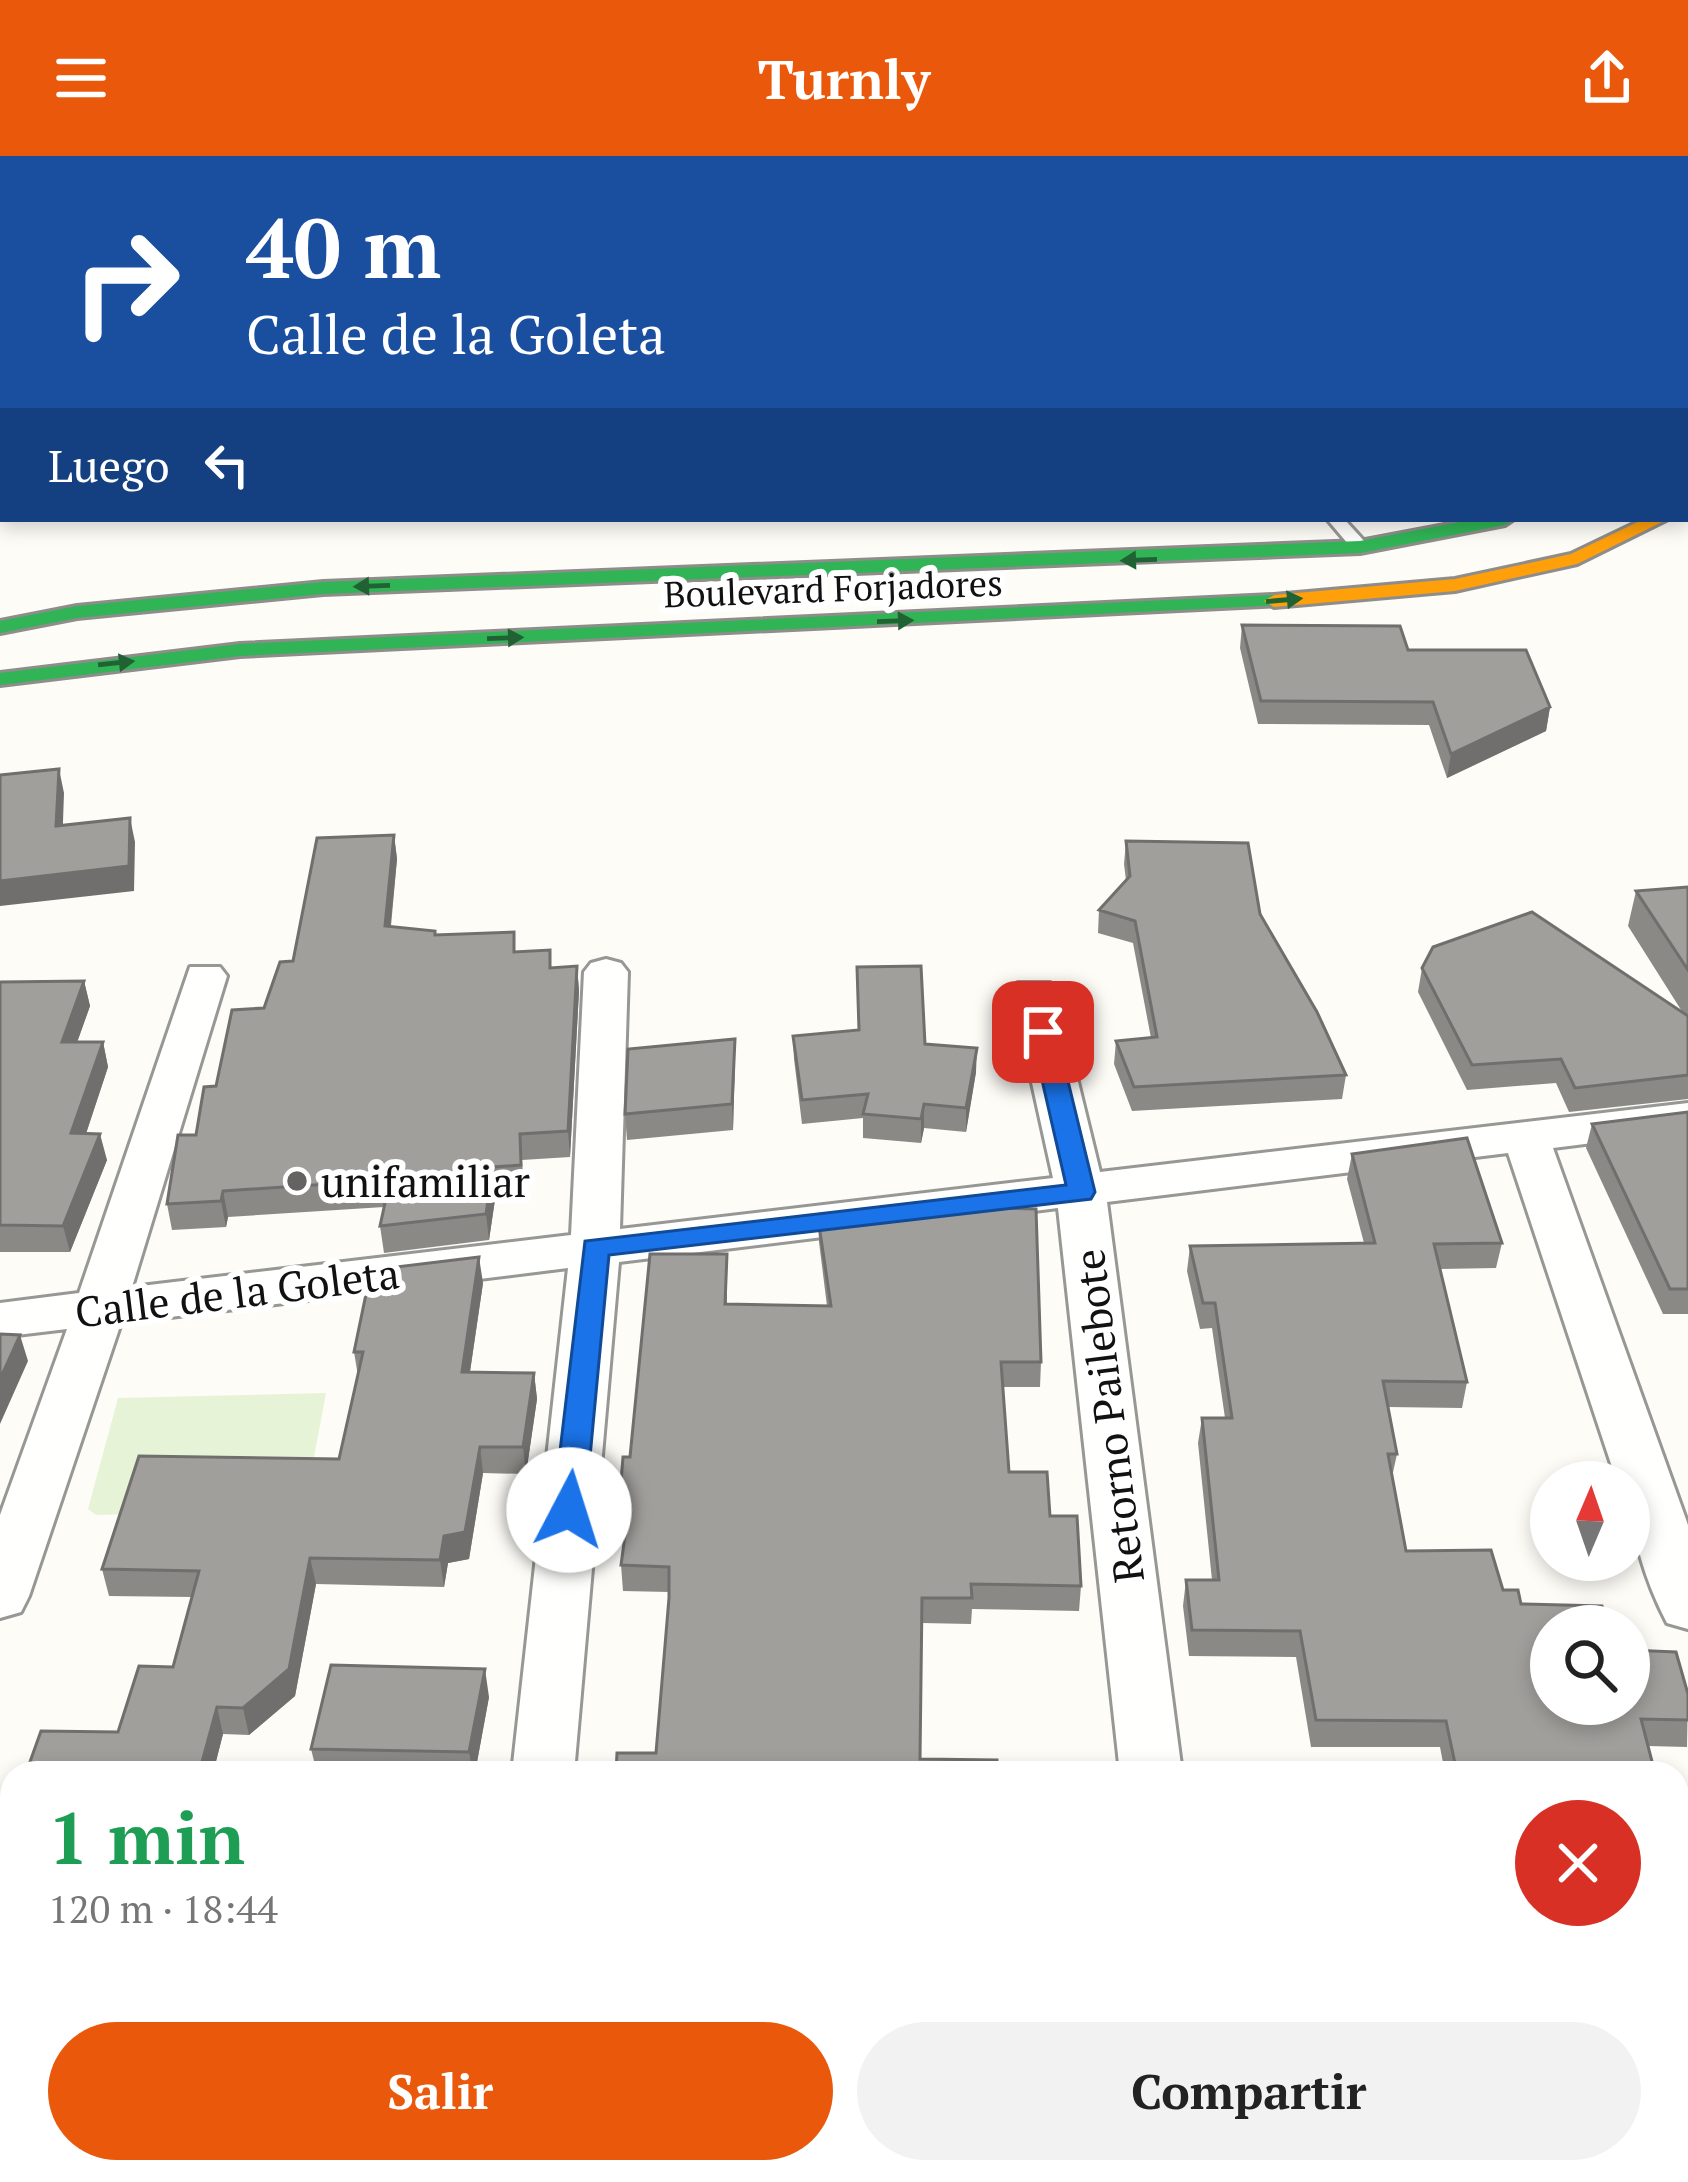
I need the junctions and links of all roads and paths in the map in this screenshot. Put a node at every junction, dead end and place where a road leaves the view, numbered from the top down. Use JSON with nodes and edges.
{"nodes":[{"id":1,"x":1338,"y":522,"type":"edge"},
{"id":2,"x":1489,"y":522,"type":"edge"},
{"id":3,"x":1652,"y":522,"type":"edge"},
{"id":4,"x":1360,"y":547,"type":"junction"},
{"id":5,"x":0,"y":626,"type":"edge"},
{"id":6,"x":0,"y":679,"type":"edge"},
{"id":7,"x":606,"y":972,"type":"dead end"},
{"id":8,"x":205,"y":976,"type":"dead end"},
{"id":9,"x":1034,"y":992,"type":"dead end"},
{"id":10,"x":1688,"y":1117,"type":"edge"},
{"id":11,"x":1525,"y":1134,"type":"junction"},
{"id":12,"x":1082,"y":1192,"type":"junction"},
{"id":13,"x":595,"y":1247,"type":"junction"},
{"id":14,"x":99,"y":1311,"type":"junction"},
{"id":15,"x":0,"y":1320,"type":"edge"},
{"id":16,"x":0,"y":1596,"type":"edge"},
{"id":17,"x":1688,"y":1607,"type":"edge"},
{"id":18,"x":545,"y":1761,"type":"edge"},
{"id":19,"x":1150,"y":1761,"type":"edge"}],
"edges":[{"from":1,"to":4,"type":"lane"},
{"from":2,"to":4,"type":"main road","name":"Boulevard Forjadores"},
{"from":6,"to":3,"type":"main road","name":"Boulevard Forjadores","one_way":true},
{"from":4,"to":5,"type":"main road","name":"Boulevard Forjadores","one_way":true},
{"from":7,"to":13,"type":"street"},
{"from":8,"to":14,"type":"street"},
{"from":9,"to":12,"type":"street","name":"Retorno Pailebote"},
{"from":10,"to":11,"type":"street","name":"Calle de la Goleta"},
{"from":11,"to":12,"type":"street","name":"Calle de la Goleta"},
{"from":11,"to":17,"type":"street"},
{"from":12,"to":13,"type":"street","name":"Calle de la Goleta"},
{"from":12,"to":19,"type":"street","name":"Retorno Pailebote"},
{"from":13,"to":14,"type":"street","name":"Calle de la Goleta"},
{"from":13,"to":18,"type":"street"},
{"from":14,"to":15,"type":"street","name":"Calle de la Goleta"},
{"from":14,"to":16,"type":"street"}]}
